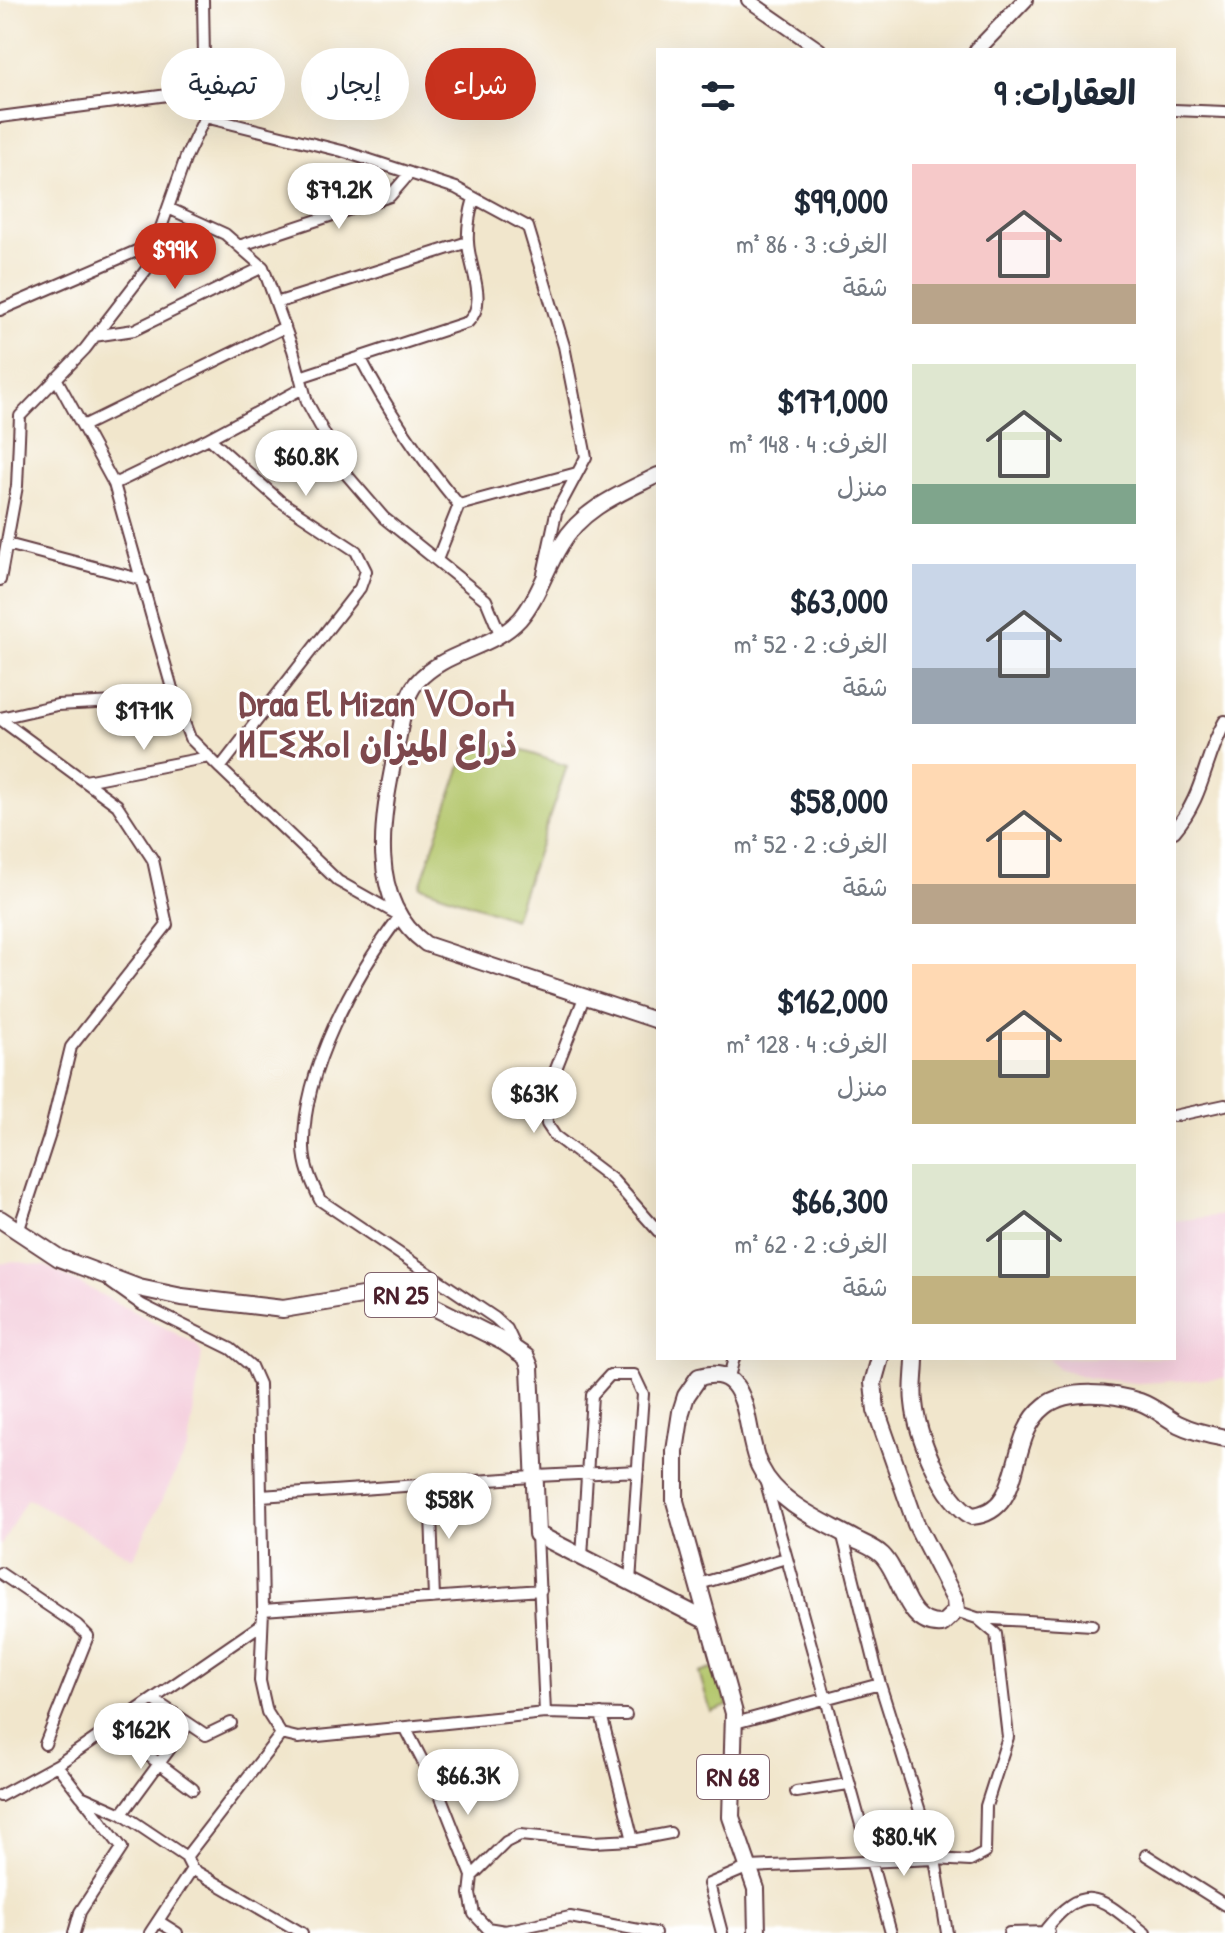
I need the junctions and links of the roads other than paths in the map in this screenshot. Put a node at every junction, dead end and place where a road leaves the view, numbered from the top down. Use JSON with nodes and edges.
{"nodes":[{"id":1,"x":203,"y":0,"type":"edge"},
{"id":2,"x":748,"y":0,"type":"edge"},
{"id":3,"x":1025,"y":0,"type":"edge"},
{"id":4,"x":204,"y":48,"type":"edge"},
{"id":5,"x":817,"y":48,"type":"edge"},
{"id":6,"x":979,"y":48,"type":"edge"},
{"id":7,"x":161,"y":96,"type":"edge"},
{"id":8,"x":1176,"y":110,"type":"edge"},
{"id":9,"x":1225,"y":112,"type":"edge"},
{"id":10,"x":0,"y":117,"type":"edge"},
{"id":11,"x":204,"y":120,"type":"edge"},
{"id":12,"x":217,"y":120,"type":"edge"},
{"id":13,"x":410,"y":173,"type":"junction"},
{"id":14,"x":474,"y":198,"type":"junction"},
{"id":15,"x":168,"y":208,"type":"junction"},
{"id":16,"x":468,"y":242,"type":"junction"},
{"id":17,"x":239,"y":246,"type":"junction"},
{"id":18,"x":154,"y":248,"type":"junction"},
{"id":19,"x":263,"y":267,"type":"junction"},
{"id":20,"x":276,"y":303,"type":"junction"},
{"id":21,"x":0,"y":310,"type":"edge"},
{"id":22,"x":285,"y":327,"type":"junction"},
{"id":23,"x":94,"y":336,"type":"junction"},
{"id":24,"x":360,"y":357,"type":"junction"},
{"id":25,"x":56,"y":378,"type":"junction"},
{"id":26,"x":302,"y":382,"type":"junction"},
{"id":27,"x":83,"y":426,"type":"junction"},
{"id":28,"x":209,"y":438,"type":"junction"},
{"id":29,"x":577,"y":473,"type":"junction"},
{"id":30,"x":656,"y":476,"type":"edge"},
{"id":31,"x":114,"y":484,"type":"junction"},
{"id":32,"x":459,"y":505,"type":"junction"},
{"id":33,"x":7,"y":544,"type":"junction"},
{"id":34,"x":437,"y":560,"type":"junction"},
{"id":35,"x":0,"y":580,"type":"edge"},
{"id":36,"x":143,"y":580,"type":"junction"},
{"id":37,"x":543,"y":580,"type":"junction"},
{"id":38,"x":501,"y":636,"type":"junction"},
{"id":39,"x":175,"y":699,"type":"junction"},
{"id":40,"x":0,"y":718,"type":"edge"},
{"id":41,"x":1225,"y":722,"type":"edge"},
{"id":42,"x":1220,"y":741,"type":"edge"},
{"id":43,"x":209,"y":757,"type":"junction"},
{"id":44,"x":220,"y":768,"type":"junction"},
{"id":45,"x":85,"y":781,"type":"junction"},
{"id":46,"x":1176,"y":828,"type":"edge"},
{"id":47,"x":400,"y":916,"type":"junction"},
{"id":48,"x":585,"y":995,"type":"junction"},
{"id":49,"x":656,"y":1020,"type":"edge"},
{"id":50,"x":1225,"y":1105,"type":"edge"},
{"id":51,"x":1176,"y":1116,"type":"edge"},
{"id":52,"x":0,"y":1209,"type":"edge"},
{"id":53,"x":0,"y":1219,"type":"edge"},
{"id":54,"x":19,"y":1228,"type":"junction"},
{"id":55,"x":656,"y":1229,"type":"edge"},
{"id":56,"x":90,"y":1271,"type":"junction"},
{"id":57,"x":517,"y":1350,"type":"junction"},
{"id":58,"x":733,"y":1360,"type":"edge"},
{"id":59,"x":879,"y":1360,"type":"edge"},
{"id":60,"x":915,"y":1360,"type":"edge"},
{"id":61,"x":729,"y":1377,"type":"junction"},
{"id":62,"x":1225,"y":1438,"type":"edge"},
{"id":63,"x":638,"y":1471,"type":"junction"},
{"id":64,"x":590,"y":1474,"type":"junction"},
{"id":65,"x":534,"y":1477,"type":"junction"},
{"id":66,"x":765,"y":1477,"type":"junction"},
{"id":67,"x":430,"y":1485,"type":"junction"},
{"id":68,"x":261,"y":1496,"type":"junction"},
{"id":69,"x":842,"y":1532,"type":"junction"},
{"id":70,"x":537,"y":1534,"type":"junction"},
{"id":71,"x":582,"y":1557,"type":"junction"},
{"id":72,"x":786,"y":1558,"type":"junction"},
{"id":73,"x":0,"y":1573,"type":"edge"},
{"id":74,"x":630,"y":1582,"type":"junction"},
{"id":75,"x":696,"y":1585,"type":"junction"},
{"id":76,"x":541,"y":1590,"type":"junction"},
{"id":77,"x":434,"y":1598,"type":"junction"},
{"id":78,"x":263,"y":1610,"type":"junction"},
{"id":79,"x":956,"y":1611,"type":"junction"},
{"id":80,"x":977,"y":1618,"type":"junction"},
{"id":81,"x":707,"y":1621,"type":"junction"},
{"id":82,"x":262,"y":1624,"type":"junction"},
{"id":83,"x":1092,"y":1625,"type":"dead end"},
{"id":84,"x":880,"y":1684,"type":"junction"},
{"id":85,"x":825,"y":1698,"type":"junction"},
{"id":86,"x":154,"y":1700,"type":"junction"},
{"id":87,"x":545,"y":1713,"type":"junction"},
{"id":88,"x":601,"y":1714,"type":"junction"},
{"id":89,"x":626,"y":1715,"type":"dead end"},
{"id":90,"x":231,"y":1723,"type":"dead end"},
{"id":91,"x":735,"y":1723,"type":"junction"},
{"id":92,"x":188,"y":1724,"type":"junction"},
{"id":93,"x":109,"y":1726,"type":"junction"},
{"id":94,"x":406,"y":1729,"type":"junction"},
{"id":95,"x":281,"y":1734,"type":"junction"},
{"id":96,"x":45,"y":1744,"type":"dead end"},
{"id":97,"x":159,"y":1764,"type":"junction"},
{"id":98,"x":57,"y":1765,"type":"junction"},
{"id":99,"x":848,"y":1784,"type":"junction"},
{"id":100,"x":193,"y":1789,"type":"dead end"},
{"id":101,"x":796,"y":1792,"type":"dead end"},
{"id":102,"x":0,"y":1796,"type":"edge"},
{"id":103,"x":81,"y":1796,"type":"junction"},
{"id":104,"x":122,"y":1814,"type":"junction"},
{"id":105,"x":670,"y":1833,"type":"dead end"},
{"id":106,"x":633,"y":1840,"type":"junction"},
{"id":107,"x":1146,"y":1855,"type":"dead end"},
{"id":108,"x":186,"y":1857,"type":"junction"},
{"id":109,"x":935,"y":1859,"type":"junction"},
{"id":110,"x":872,"y":1863,"type":"junction"},
{"id":111,"x":749,"y":1867,"type":"junction"},
{"id":112,"x":192,"y":1869,"type":"junction"},
{"id":113,"x":472,"y":1876,"type":"junction"},
{"id":114,"x":1225,"y":1905,"type":"edge"},
{"id":115,"x":158,"y":1921,"type":"junction"},
{"id":116,"x":489,"y":1931,"type":"edge"},
{"id":117,"x":1049,"y":1931,"type":"edge"},
{"id":118,"x":74,"y":1933,"type":"edge"},
{"id":119,"x":150,"y":1933,"type":"edge"},
{"id":120,"x":177,"y":1933,"type":"edge"},
{"id":121,"x":302,"y":1933,"type":"edge"},
{"id":122,"x":655,"y":1933,"type":"edge"},
{"id":123,"x":722,"y":1933,"type":"edge"},
{"id":124,"x":757,"y":1933,"type":"edge"},
{"id":125,"x":891,"y":1933,"type":"edge"},
{"id":126,"x":947,"y":1933,"type":"edge"},
{"id":127,"x":1009,"y":1933,"type":"edge"},
{"id":128,"x":1145,"y":1933,"type":"edge"}],
"edges":[{"from":1,"to":4,"type":"street"},
{"from":2,"to":5,"type":"street"},
{"from":3,"to":6,"type":"main road"},
{"from":7,"to":10,"type":"street"},
{"from":8,"to":9,"type":"street"},
{"from":11,"to":15,"type":"street"},
{"from":12,"to":13,"type":"street"},
{"from":13,"to":14,"type":"street"},
{"from":13,"to":17,"type":"street"},
{"from":14,"to":16,"type":"street"},
{"from":14,"to":29,"type":"street"},
{"from":15,"to":17,"type":"street"},
{"from":15,"to":18,"type":"street"},
{"from":16,"to":20,"type":"street"},
{"from":16,"to":24,"type":"street"},
{"from":17,"to":19,"type":"street"},
{"from":18,"to":21,"type":"street"},
{"from":18,"to":23,"type":"street"},
{"from":19,"to":20,"type":"street"},
{"from":19,"to":23,"type":"street"},
{"from":20,"to":22,"type":"street"},
{"from":22,"to":26,"type":"street"},
{"from":22,"to":27,"type":"street"},
{"from":23,"to":25,"type":"street"},
{"from":24,"to":26,"type":"street"},
{"from":24,"to":32,"type":"street"},
{"from":25,"to":27,"type":"street"},
{"from":25,"to":33,"type":"street"},
{"from":26,"to":28,"type":"street"},
{"from":26,"to":34,"type":"street"},
{"from":27,"to":31,"type":"street"},
{"from":28,"to":31,"type":"street"},
{"from":28,"to":44,"type":"street"},
{"from":29,"to":32,"type":"street"},
{"from":29,"to":37,"type":"street"},
{"from":30,"to":37,"type":"main road"},
{"from":31,"to":36,"type":"street"},
{"from":32,"to":34,"type":"street"},
{"from":33,"to":35,"type":"street"},
{"from":33,"to":36,"type":"street"},
{"from":34,"to":38,"type":"street"},
{"from":36,"to":39,"type":"street"},
{"from":37,"to":38,"type":"main road"},
{"from":38,"to":47,"type":"main road"},
{"from":39,"to":40,"type":"street"},
{"from":39,"to":43,"type":"street"},
{"from":40,"to":45,"type":"street"},
{"from":41,"to":42,"type":"street"},
{"from":42,"to":46,"type":"street"},
{"from":43,"to":44,"type":"street"},
{"from":43,"to":45,"type":"street"},
{"from":44,"to":47,"type":"street"},
{"from":45,"to":54,"type":"street"},
{"from":47,"to":48,"type":"main road"},
{"from":47,"to":57,"type":"street"},
{"from":48,"to":49,"type":"main road"},
{"from":48,"to":55,"type":"street"},
{"from":50,"to":51,"type":"street"},
{"from":52,"to":54,"type":"main road"},
{"from":53,"to":54,"type":"main road","number":"RN 25"},
{"from":54,"to":56,"type":"main road","number":"RN 25"},
{"from":56,"to":57,"type":"main road","number":"RN 25"},
{"from":56,"to":68,"type":"street"},
{"from":57,"to":65,"type":"main road"},
{"from":58,"to":61,"type":"street"},
{"from":59,"to":79,"type":"main road"},
{"from":60,"to":62,"type":"main road"},
{"from":61,"to":66,"type":"main road"},
{"from":61,"to":75,"type":"main road"},
{"from":63,"to":64,"type":"street"},
{"from":63,"to":64,"type":"street"},
{"from":63,"to":74,"type":"street"},
{"from":64,"to":65,"type":"street"},
{"from":64,"to":71,"type":"street"},
{"from":65,"to":67,"type":"street"},
{"from":65,"to":70,"type":"main road"},
{"from":66,"to":69,"type":"main road"},
{"from":66,"to":72,"type":"street"},
{"from":67,"to":68,"type":"street"},
{"from":67,"to":77,"type":"street"},
{"from":68,"to":78,"type":"street"},
{"from":69,"to":79,"type":"main road"},
{"from":69,"to":84,"type":"street"},
{"from":70,"to":71,"type":"main road"},
{"from":70,"to":76,"type":"street"},
{"from":71,"to":74,"type":"main road"},
{"from":72,"to":75,"type":"street"},
{"from":72,"to":85,"type":"street"},
{"from":73,"to":96,"type":"street"},
{"from":74,"to":81,"type":"main road"},
{"from":75,"to":81,"type":"main road"},
{"from":76,"to":77,"type":"street"},
{"from":76,"to":87,"type":"street"},
{"from":77,"to":78,"type":"street"},
{"from":78,"to":82,"type":"street"},
{"from":79,"to":80,"type":"street"},
{"from":80,"to":83,"type":"street"},
{"from":80,"to":109,"type":"street"},
{"from":81,"to":91,"type":"main road","number":"RN 68"},
{"from":82,"to":86,"type":"street"},
{"from":82,"to":95,"type":"street"},
{"from":84,"to":85,"type":"street"},
{"from":84,"to":109,"type":"street"},
{"from":85,"to":91,"type":"street"},
{"from":85,"to":99,"type":"street"},
{"from":86,"to":92,"type":"street"},
{"from":86,"to":93,"type":"street"},
{"from":87,"to":88,"type":"street"},
{"from":87,"to":94,"type":"street"},
{"from":88,"to":89,"type":"street"},
{"from":88,"to":106,"type":"street"},
{"from":90,"to":92,"type":"street"},
{"from":91,"to":111,"type":"main road","number":"RN 68"},
{"from":92,"to":97,"type":"street"},
{"from":93,"to":97,"type":"street"},
{"from":93,"to":98,"type":"street"},
{"from":94,"to":95,"type":"street"},
{"from":94,"to":113,"type":"street"},
{"from":95,"to":108,"type":"street"},
{"from":97,"to":100,"type":"street"},
{"from":97,"to":104,"type":"street"},
{"from":98,"to":102,"type":"street"},
{"from":98,"to":103,"type":"street"},
{"from":99,"to":101,"type":"street"},
{"from":99,"to":110,"type":"street"},
{"from":103,"to":104,"type":"street"},
{"from":103,"to":118,"type":"street"},
{"from":104,"to":108,"type":"street"},
{"from":105,"to":106,"type":"street"},
{"from":106,"to":113,"type":"street"},
{"from":107,"to":114,"type":"street"},
{"from":108,"to":112,"type":"street"},
{"from":109,"to":110,"type":"street"},
{"from":109,"to":126,"type":"street"},
{"from":110,"to":111,"type":"street"},
{"from":110,"to":125,"type":"street"},
{"from":111,"to":123,"type":"street"},
{"from":111,"to":124,"type":"main road","number":"RN 68"},
{"from":112,"to":115,"type":"street"},
{"from":112,"to":121,"type":"street"},
{"from":113,"to":116,"type":"street"},
{"from":115,"to":119,"type":"street"},
{"from":115,"to":120,"type":"street"},
{"from":116,"to":122,"type":"street"},
{"from":117,"to":127,"type":"street"},
{"from":117,"to":128,"type":"street"}]}
